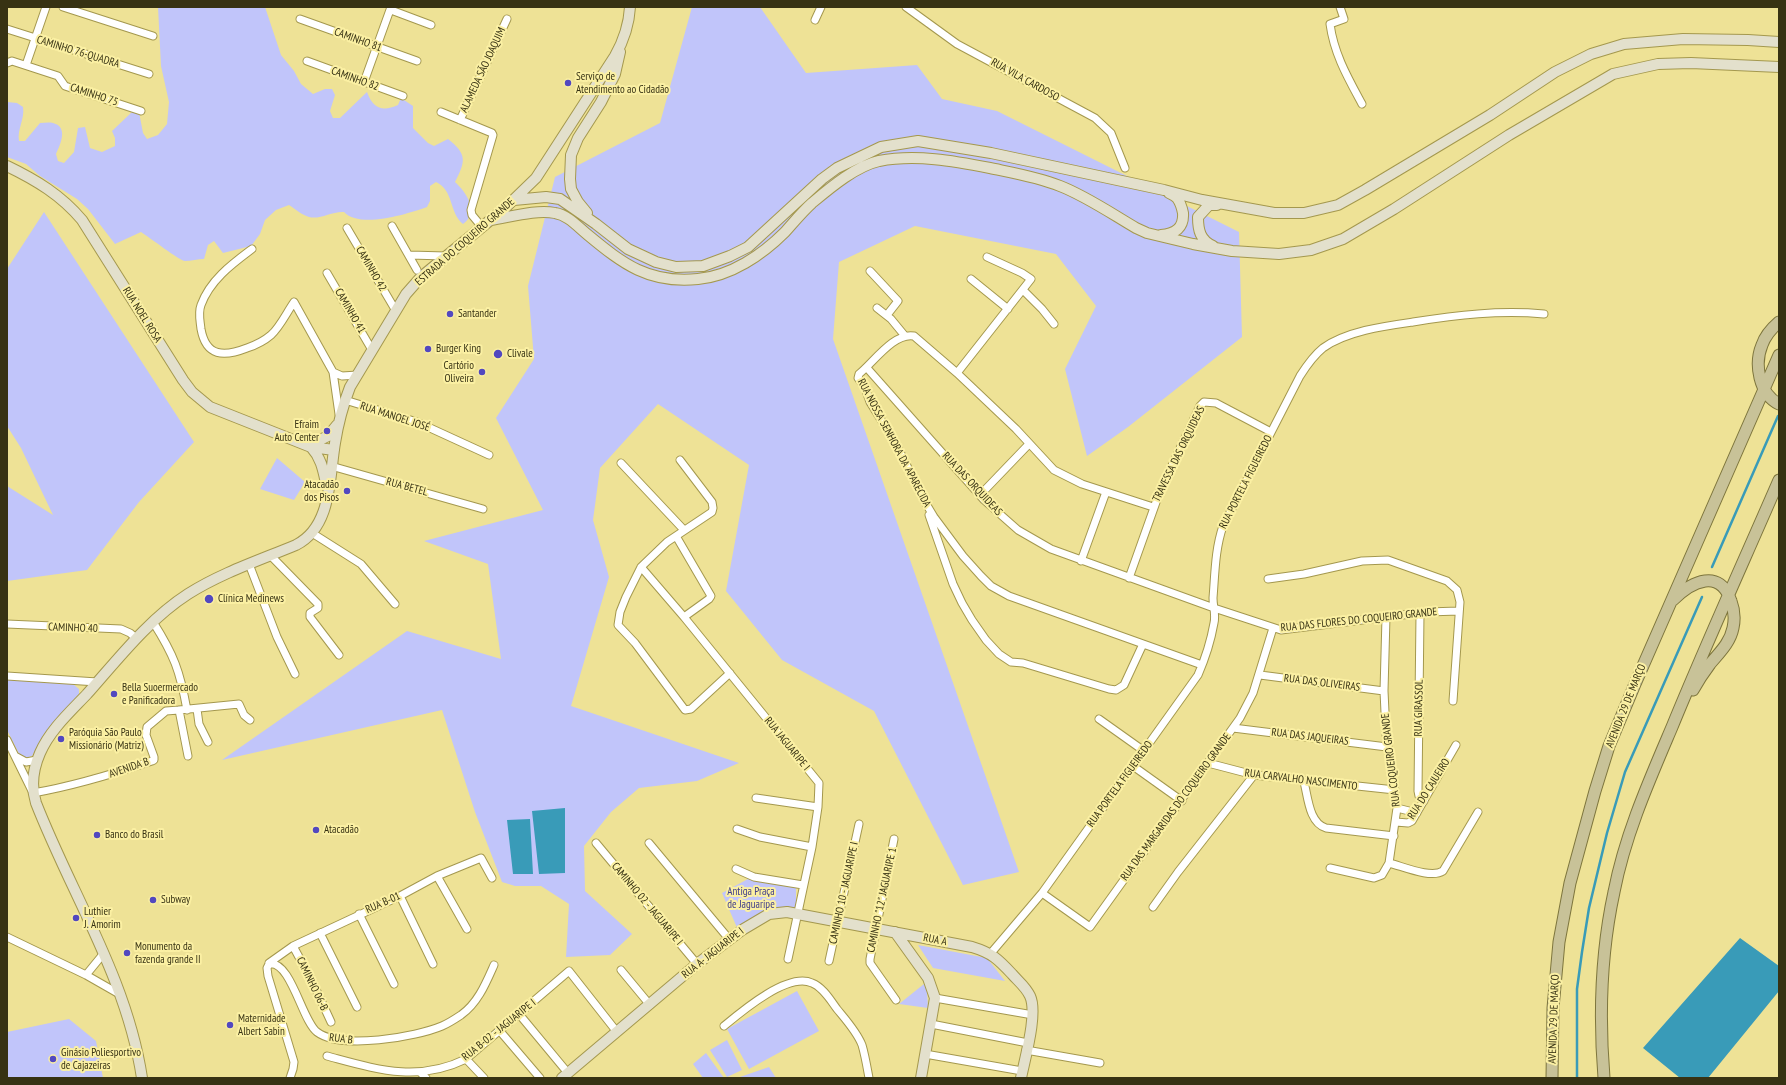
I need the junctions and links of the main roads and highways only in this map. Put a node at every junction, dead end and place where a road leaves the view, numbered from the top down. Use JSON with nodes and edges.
{"nodes":[{"id":1,"x":630,"y":7,"type":"edge"},
{"id":2,"x":622,"y":42,"type":"junction"},
{"id":3,"x":1779,"y":42,"type":"edge"},
{"id":4,"x":1779,"y":67,"type":"edge"},
{"id":5,"x":7,"y":166,"type":"edge"},
{"id":6,"x":1164,"y":190,"type":"junction"},
{"id":7,"x":514,"y":200,"type":"junction"},
{"id":8,"x":1227,"y":204,"type":"junction"},
{"id":9,"x":491,"y":220,"type":"junction"},
{"id":10,"x":596,"y":224,"type":"junction"},
{"id":11,"x":1147,"y":233,"type":"junction"},
{"id":12,"x":1219,"y":249,"type":"junction"},
{"id":13,"x":1779,"y":322,"type":"edge"},
{"id":14,"x":1779,"y":355,"type":"edge"},
{"id":15,"x":1764,"y":389,"type":"junction"},
{"id":16,"x":1779,"y":404,"type":"edge"},
{"id":17,"x":339,"y":421,"type":"junction"},
{"id":18,"x":313,"y":444,"type":"junction"},
{"id":19,"x":334,"y":447,"type":"junction"},
{"id":20,"x":1779,"y":480,"type":"edge"},
{"id":21,"x":328,"y":491,"type":"junction"},
{"id":22,"x":1775,"y":495,"type":"edge"},
{"id":23,"x":1729,"y":594,"type":"junction"},
{"id":24,"x":1669,"y":604,"type":"junction"},
{"id":25,"x":1679,"y":710,"type":"junction"},
{"id":26,"x":895,"y":932,"type":"junction"},
{"id":27,"x":1022,"y":1074,"type":"edge"},
{"id":28,"x":565,"y":1075,"type":"edge"},
{"id":29,"x":142,"y":1078,"type":"edge"},
{"id":30,"x":920,"y":1078,"type":"edge"},
{"id":31,"x":1552,"y":1078,"type":"edge"},
{"id":32,"x":1604,"y":1078,"type":"edge"}],
"edges":[{"from":1,"to":2,"type":"main road","name":"ESTRADA DO COQUEIRO GRANDE"},
{"from":2,"to":7,"type":"main road","name":"ESTRADA DO COQUEIRO GRANDE"},
{"from":2,"to":10,"type":"main road"},
{"from":3,"to":8,"type":"main road"},
{"from":4,"to":12,"type":"main road"},
{"from":5,"to":18,"type":"main road","name":"RUA NOEL ROSA"},
{"from":6,"to":8,"type":"main road"},
{"from":6,"to":10,"type":"main road"},
{"from":6,"to":11,"type":"main road"},
{"from":7,"to":9,"type":"main road","name":"ESTRADA DO COQUEIRO GRANDE"},
{"from":7,"to":10,"type":"main road"},
{"from":8,"to":12,"type":"main road"},
{"from":9,"to":11,"type":"main road"},
{"from":9,"to":17,"type":"main road","name":"ESTRADA DO COQUEIRO GRANDE"},
{"from":11,"to":12,"type":"main road"},
{"from":13,"to":15,"type":"main road"},
{"from":14,"to":15,"type":"main road","name":"AVENIDA 29 DE MARÇO"},
{"from":15,"to":16,"type":"main road"},
{"from":15,"to":24,"type":"main road","name":"AVENIDA 29 DE MARÇO"},
{"from":17,"to":18,"type":"main road"},
{"from":17,"to":19,"type":"main road","name":"ESTRADA DO COQUEIRO GRANDE"},
{"from":18,"to":19,"type":"main road","name":"RUA NOEL ROSA"},
{"from":18,"to":21,"type":"main road"},
{"from":19,"to":21,"type":"main road","name":"ESTRADA DO COQUEIRO GRANDE"},
{"from":20,"to":22,"type":"main road"},
{"from":21,"to":29,"type":"main road","name":"ESTRADA DO COQUEIRO GRANDE"},
{"from":22,"to":23,"type":"main road"},
{"from":23,"to":24,"type":"main road"},
{"from":23,"to":25,"type":"main road"},
{"from":23,"to":25,"type":"main road"},
{"from":24,"to":31,"type":"main road","name":"AVENIDA 29 DE MARÇO"},
{"from":25,"to":32,"type":"main road"},
{"from":26,"to":27,"type":"main road","name":"RUA A"},
{"from":26,"to":28,"type":"main road","name":"RUA A- JAGUARIPE I"},
{"from":26,"to":30,"type":"main road","name":"RUA A"}]}
